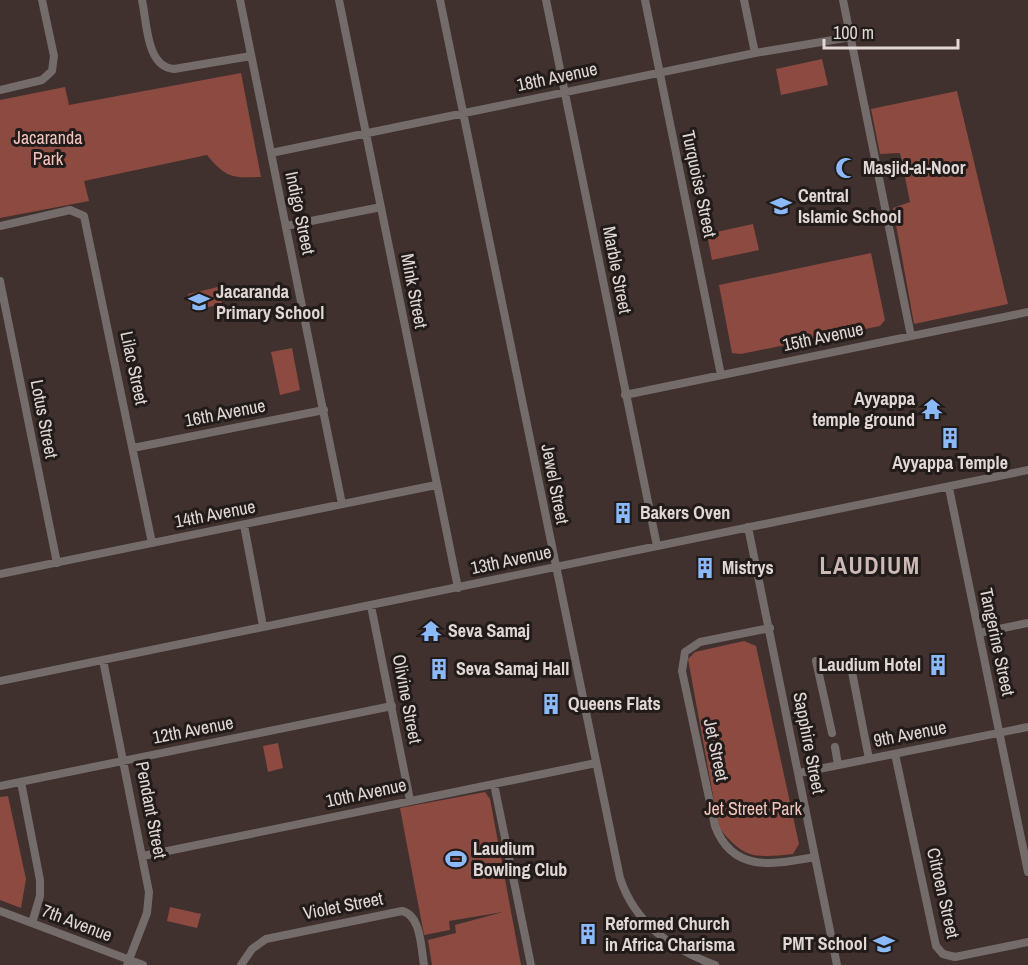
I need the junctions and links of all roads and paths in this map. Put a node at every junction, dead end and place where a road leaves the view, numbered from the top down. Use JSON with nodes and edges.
{"nodes":[{"id":1,"x":42,"y":0,"type":"edge"},
{"id":2,"x":142,"y":0,"type":"edge"},
{"id":3,"x":240,"y":0,"type":"edge"},
{"id":4,"x":339,"y":0,"type":"edge"},
{"id":5,"x":440,"y":0,"type":"edge"},
{"id":6,"x":546,"y":0,"type":"edge"},
{"id":7,"x":645,"y":0,"type":"edge"},
{"id":8,"x":744,"y":0,"type":"edge"},
{"id":9,"x":843,"y":0,"type":"edge"},
{"id":10,"x":851,"y":37,"type":"junction"},
{"id":11,"x":754,"y":53,"type":"junction"},
{"id":12,"x":251,"y":56,"type":"junction"},
{"id":13,"x":659,"y":74,"type":"junction"},
{"id":14,"x":0,"y":90,"type":"edge"},
{"id":15,"x":564,"y":92,"type":"junction"},
{"id":16,"x":463,"y":114,"type":"junction"},
{"id":17,"x":366,"y":134,"type":"junction"},
{"id":18,"x":271,"y":153,"type":"junction"},
{"id":19,"x":381,"y":207,"type":"junction"},
{"id":20,"x":0,"y":226,"type":"edge"},
{"id":21,"x":286,"y":226,"type":"junction"},
{"id":22,"x":0,"y":281,"type":"edge"},
{"id":23,"x":1028,"y":312,"type":"edge"},
{"id":24,"x":911,"y":336,"type":"junction"},
{"id":25,"x":721,"y":375,"type":"junction"},
{"id":26,"x":625,"y":395,"type":"junction"},
{"id":27,"x":324,"y":410,"type":"junction"},
{"id":28,"x":133,"y":448,"type":"junction"},
{"id":29,"x":1028,"y":470,"type":"edge"},
{"id":30,"x":436,"y":486,"type":"junction"},
{"id":31,"x":949,"y":488,"type":"junction"},
{"id":32,"x":342,"y":504,"type":"junction"},
{"id":33,"x":244,"y":525,"type":"junction"},
{"id":34,"x":748,"y":527,"type":"junction"},
{"id":35,"x":152,"y":543,"type":"junction"},
{"id":36,"x":657,"y":546,"type":"junction"},
{"id":37,"x":57,"y":563,"type":"junction"},
{"id":38,"x":555,"y":567,"type":"junction"},
{"id":39,"x":0,"y":574,"type":"edge"},
{"id":40,"x":458,"y":588,"type":"junction"},
{"id":41,"x":371,"y":606,"type":"junction"},
{"id":42,"x":1028,"y":623,"type":"edge"},
{"id":43,"x":263,"y":626,"type":"junction"},
{"id":44,"x":770,"y":628,"type":"junction"},
{"id":45,"x":979,"y":633,"type":"junction"},
{"id":46,"x":103,"y":660,"type":"junction"},
{"id":47,"x":816,"y":661,"type":"dead end"},
{"id":48,"x":852,"y":672,"type":"dead end"},
{"id":49,"x":0,"y":681,"type":"edge"},
{"id":50,"x":392,"y":706,"type":"junction"},
{"id":51,"x":1028,"y":727,"type":"edge"},
{"id":52,"x":832,"y":733,"type":"dead end"},
{"id":53,"x":999,"y":733,"type":"junction"},
{"id":54,"x":835,"y":747,"type":"dead end"},
{"id":55,"x":895,"y":754,"type":"junction"},
{"id":56,"x":869,"y":759,"type":"junction"},
{"id":57,"x":124,"y":760,"type":"junction"},
{"id":58,"x":596,"y":763,"type":"junction"},
{"id":59,"x":838,"y":765,"type":"junction"},
{"id":60,"x":798,"y":773,"type":"junction"},
{"id":61,"x":21,"y":782,"type":"junction"},
{"id":62,"x":494,"y":784,"type":"junction"},
{"id":63,"x":0,"y":786,"type":"edge"},
{"id":64,"x":410,"y":800,"type":"junction"},
{"id":65,"x":143,"y":855,"type":"junction"},
{"id":66,"x":815,"y":857,"type":"junction"},
{"id":67,"x":1028,"y":872,"type":"edge"},
{"id":68,"x":0,"y":911,"type":"edge"},
{"id":69,"x":32,"y":923,"type":"junction"},
{"id":70,"x":1028,"y":942,"type":"edge"},
{"id":71,"x":128,"y":962,"type":"edge"},
{"id":72,"x":143,"y":965,"type":"edge"},
{"id":73,"x":241,"y":965,"type":"edge"},
{"id":74,"x":424,"y":965,"type":"edge"},
{"id":75,"x":531,"y":965,"type":"edge"},
{"id":76,"x":715,"y":965,"type":"edge"},
{"id":77,"x":837,"y":965,"type":"edge"}],
"edges":[{"from":1,"to":14,"type":"street"},
{"from":2,"to":12,"type":"street"},
{"from":3,"to":12,"type":"street","name":"Indigo Street"},
{"from":4,"to":17,"type":"street","name":"Mink Street"},
{"from":5,"to":16,"type":"street","name":"Jewel Street"},
{"from":6,"to":15,"type":"street","name":"Marble Street"},
{"from":7,"to":13,"type":"street","name":"Turquoise Street"},
{"from":8,"to":11,"type":"street"},
{"from":9,"to":10,"type":"street"},
{"from":10,"to":11,"type":"street","name":"18th Avenue"},
{"from":10,"to":24,"type":"street"},
{"from":11,"to":13,"type":"street","name":"18th Avenue"},
{"from":12,"to":18,"type":"street","name":"Indigo Street"},
{"from":13,"to":15,"type":"street","name":"18th Avenue"},
{"from":13,"to":25,"type":"street","name":"Turquoise Street"},
{"from":15,"to":16,"type":"street","name":"18th Avenue"},
{"from":15,"to":26,"type":"street","name":"Marble Street"},
{"from":16,"to":17,"type":"street","name":"18th Avenue"},
{"from":16,"to":38,"type":"street","name":"Jewel Street"},
{"from":17,"to":18,"type":"street","name":"18th Avenue"},
{"from":17,"to":19,"type":"street","name":"Mink Street"},
{"from":18,"to":21,"type":"street","name":"Indigo Street"},
{"from":19,"to":21,"type":"street"},
{"from":19,"to":30,"type":"street","name":"Mink Street"},
{"from":20,"to":28,"type":"street","name":"Lilac Street"},
{"from":21,"to":27,"type":"street","name":"Indigo Street"},
{"from":22,"to":37,"type":"street","name":"Lotus Street"},
{"from":23,"to":24,"type":"street","name":"15th Avenue"},
{"from":24,"to":25,"type":"street","name":"15th Avenue"},
{"from":25,"to":26,"type":"street","name":"15th Avenue"},
{"from":26,"to":36,"type":"street","name":"Marble Street"},
{"from":27,"to":28,"type":"street","name":"16th Avenue"},
{"from":27,"to":32,"type":"street","name":"Indigo Street"},
{"from":28,"to":35,"type":"street","name":"Lilac Street"},
{"from":29,"to":31,"type":"street","name":"13th Avenue"},
{"from":30,"to":32,"type":"street","name":"14th Avenue"},
{"from":30,"to":40,"type":"street","name":"Mink Street"},
{"from":31,"to":34,"type":"street","name":"13th Avenue"},
{"from":31,"to":45,"type":"street","name":"Tangerine Street"},
{"from":32,"to":33,"type":"street","name":"14th Avenue"},
{"from":33,"to":35,"type":"street","name":"14th Avenue"},
{"from":33,"to":43,"type":"street"},
{"from":34,"to":36,"type":"street","name":"13th Avenue"},
{"from":34,"to":44,"type":"street","name":"Sapphire Street"},
{"from":35,"to":37,"type":"street","name":"14th Avenue"},
{"from":36,"to":38,"type":"street","name":"13th Avenue"},
{"from":37,"to":39,"type":"street","name":"14th Avenue"},
{"from":38,"to":40,"type":"street","name":"13th Avenue"},
{"from":38,"to":58,"type":"street","name":"Jewel Street"},
{"from":40,"to":41,"type":"street","name":"13th Avenue"},
{"from":41,"to":43,"type":"street","name":"13th Avenue"},
{"from":41,"to":50,"type":"street","name":"Olivine Street"},
{"from":42,"to":45,"type":"street"},
{"from":43,"to":46,"type":"street","name":"13th Avenue"},
{"from":44,"to":60,"type":"street","name":"Sapphire Street"},
{"from":44,"to":66,"type":"street","name":"Jet Street"},
{"from":45,"to":53,"type":"street","name":"Tangerine Street"},
{"from":46,"to":49,"type":"street","name":"13th Avenue"},
{"from":46,"to":57,"type":"street","name":"Pendant Street"},
{"from":47,"to":52,"type":"street"},
{"from":48,"to":56,"type":"street"},
{"from":50,"to":57,"type":"street","name":"12th Avenue"},
{"from":50,"to":64,"type":"street","name":"Olivine Street"},
{"from":51,"to":53,"type":"street","name":"9th Avenue"},
{"from":53,"to":55,"type":"street","name":"9th Avenue"},
{"from":53,"to":67,"type":"street","name":"Tangerine Street"},
{"from":54,"to":59,"type":"street"},
{"from":55,"to":56,"type":"street","name":"9th Avenue"},
{"from":55,"to":70,"type":"street","name":"Citroen Street"},
{"from":56,"to":59,"type":"street","name":"9th Avenue"},
{"from":57,"to":61,"type":"street","name":"12th Avenue"},
{"from":57,"to":65,"type":"street","name":"Pendant Street"},
{"from":58,"to":62,"type":"street","name":"10th Avenue"},
{"from":58,"to":76,"type":"street","name":"Jewel Street"},
{"from":59,"to":60,"type":"street","name":"9th Avenue"},
{"from":60,"to":66,"type":"street","name":"Sapphire Street"},
{"from":61,"to":63,"type":"street","name":"12th Avenue"},
{"from":61,"to":69,"type":"street"},
{"from":62,"to":64,"type":"street","name":"10th Avenue"},
{"from":62,"to":75,"type":"street"},
{"from":64,"to":65,"type":"street","name":"10th Avenue"},
{"from":65,"to":71,"type":"street","name":"Pendant Street"},
{"from":66,"to":77,"type":"street","name":"Sapphire Street"},
{"from":68,"to":69,"type":"street","name":"7th Avenue"},
{"from":69,"to":71,"type":"street","name":"7th Avenue"},
{"from":71,"to":72,"type":"street","name":"7th Avenue"},
{"from":73,"to":74,"type":"street","name":"Violet Street"}]}
